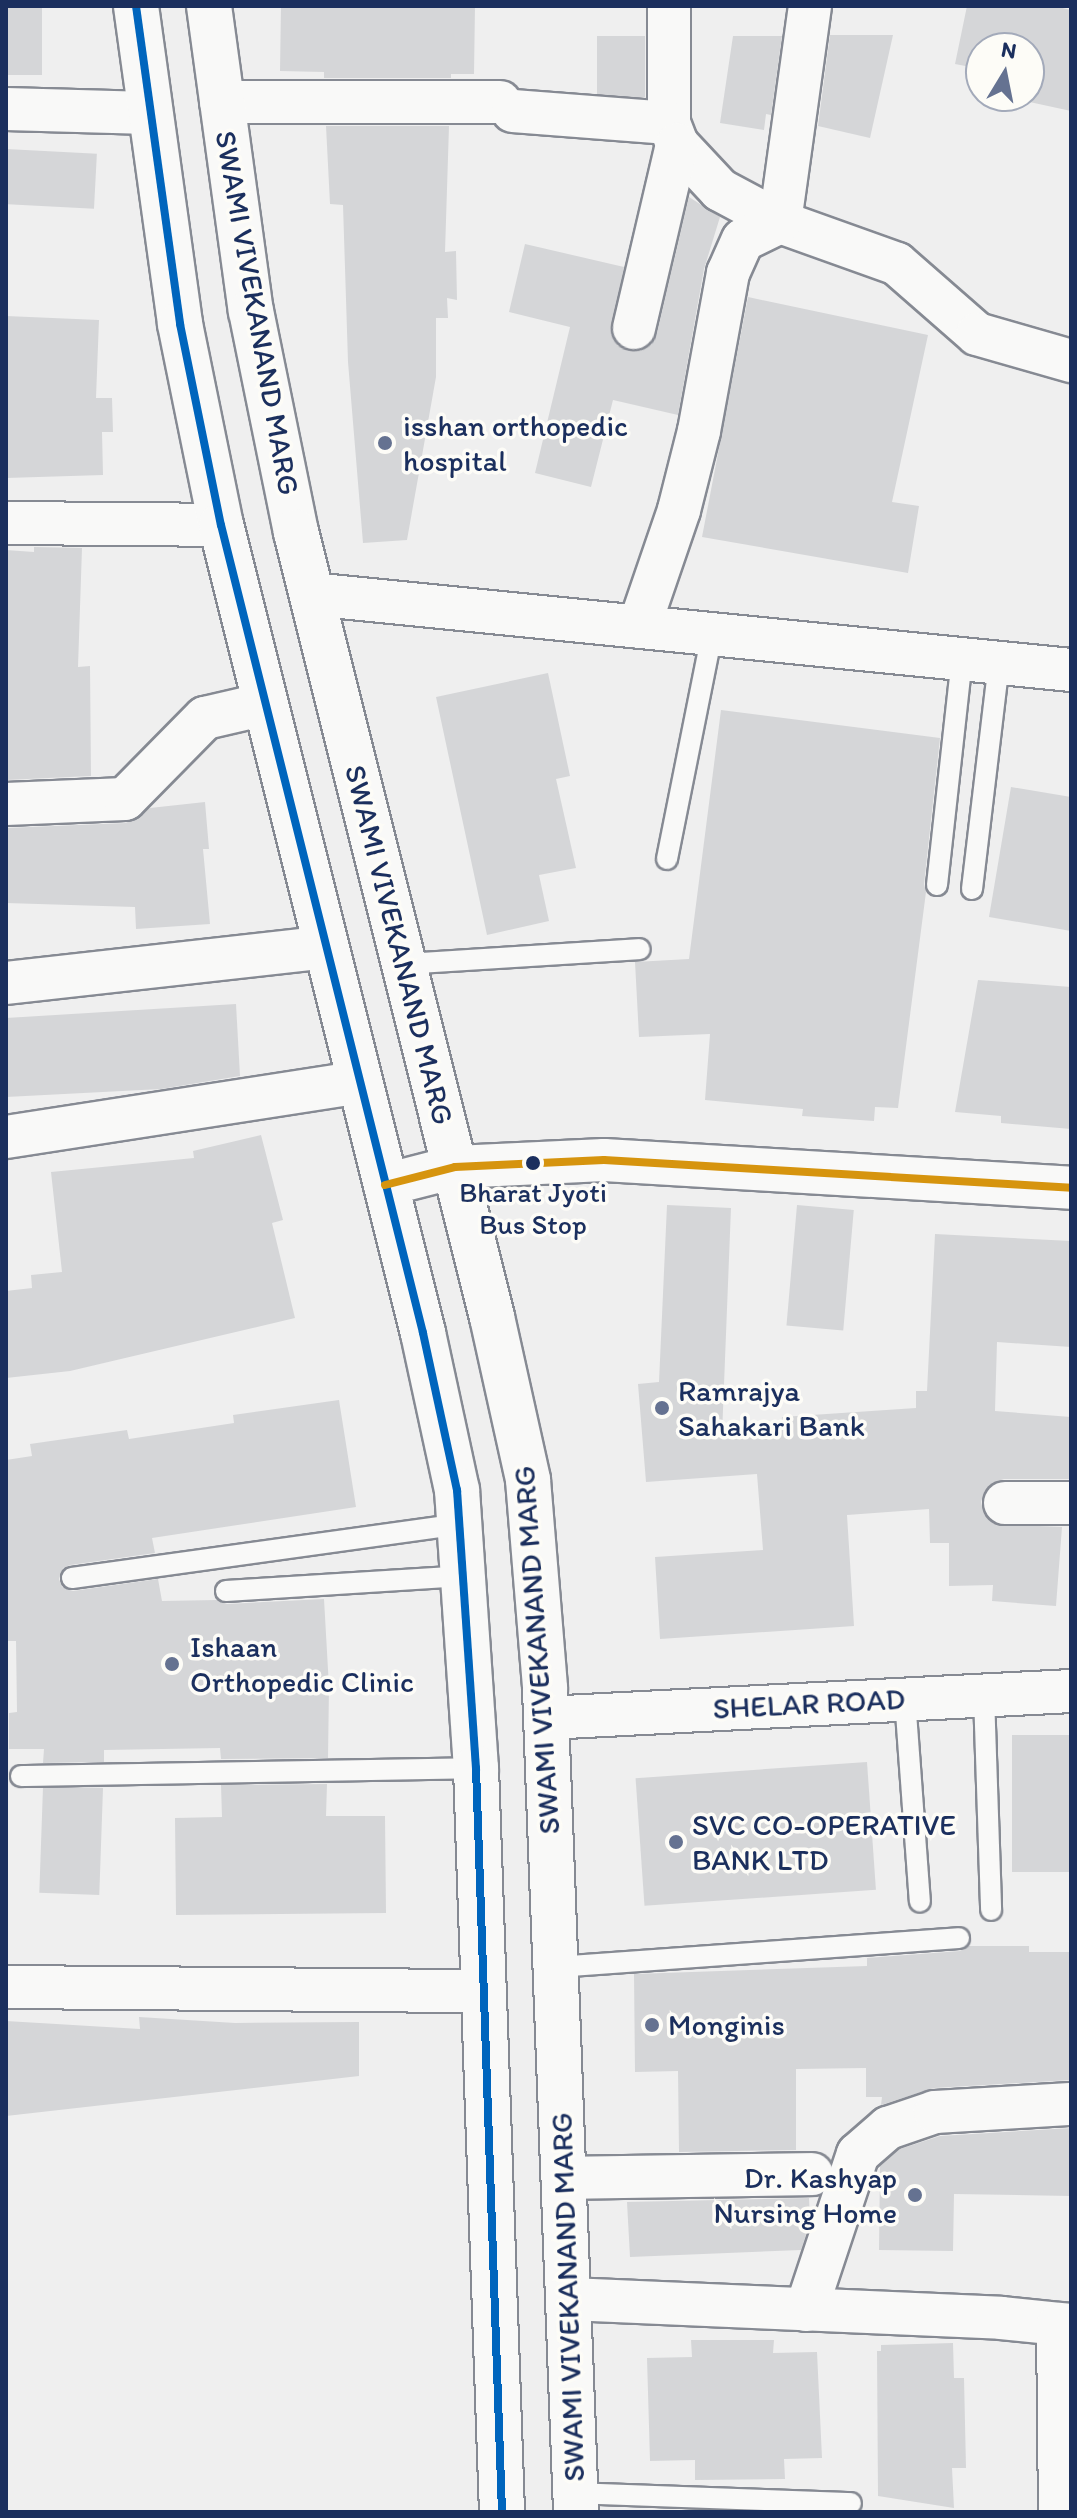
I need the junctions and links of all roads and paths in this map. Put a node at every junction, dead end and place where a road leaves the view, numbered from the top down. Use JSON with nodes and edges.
{"nodes":[{"id":1,"x":136,"y":6,"type":"edge"},
{"id":2,"x":209,"y":6,"type":"edge"},
{"id":3,"x":669,"y":6,"type":"edge"},
{"id":4,"x":810,"y":6,"type":"edge"},
{"id":5,"x":221,"y":102,"type":"junction"},
{"id":6,"x":6,"y":109,"type":"edge"},
{"id":7,"x":149,"y":113,"type":"junction"},
{"id":8,"x":673,"y":134,"type":"junction"},
{"id":9,"x":780,"y":222,"type":"junction"},
{"id":10,"x":634,"y":328,"type":"dead end"},
{"id":11,"x":1071,"y":361,"type":"edge"},
{"id":12,"x":6,"y":523,"type":"edge"},
{"id":13,"x":221,"y":525,"type":"junction"},
{"id":14,"x":311,"y":594,"type":"junction"},
{"id":15,"x":639,"y":627,"type":"junction"},
{"id":16,"x":712,"y":634,"type":"junction"},
{"id":17,"x":980,"y":661,"type":"junction"},
{"id":18,"x":1071,"y":670,"type":"edge"},
{"id":19,"x":265,"y":704,"type":"junction"},
{"id":20,"x":6,"y":804,"type":"edge"},
{"id":21,"x":667,"y":859,"type":"dead end"},
{"id":22,"x":937,"y":885,"type":"dead end"},
{"id":23,"x":972,"y":889,"type":"dead end"},
{"id":24,"x":326,"y":947,"type":"junction"},
{"id":25,"x":640,"y":949,"type":"dead end"},
{"id":26,"x":404,"y":964,"type":"junction"},
{"id":27,"x":6,"y":983,"type":"edge"},
{"id":28,"x":360,"y":1082,"type":"junction"},
{"id":29,"x":6,"y":1137,"type":"edge"},
{"id":30,"x":455,"y":1167,"type":"junction"},
{"id":31,"x":385,"y":1185,"type":"junction"},
{"id":32,"x":1071,"y":1188,"type":"edge"},
{"id":33,"x":1005,"y":1503,"type":"dead end"},
{"id":34,"x":1071,"y":1503,"type":"edge"},
{"id":35,"x":459,"y":1524,"type":"junction"},
{"id":36,"x":463,"y":1576,"type":"junction"},
{"id":37,"x":72,"y":1578,"type":"dead end"},
{"id":38,"x":226,"y":1591,"type":"dead end"},
{"id":39,"x":1071,"y":1691,"type":"edge"},
{"id":40,"x":984,"y":1695,"type":"junction"},
{"id":41,"x":905,"y":1699,"type":"junction"},
{"id":42,"x":546,"y":1718,"type":"junction"},
{"id":43,"x":476,"y":1768,"type":"junction"},
{"id":44,"x":21,"y":1776,"type":"dead end"},
{"id":45,"x":920,"y":1901,"type":"dead end"},
{"id":46,"x":991,"y":1910,"type":"dead end"},
{"id":47,"x":959,"y":1938,"type":"dead end"},
{"id":48,"x":556,"y":1967,"type":"junction"},
{"id":49,"x":6,"y":1987,"type":"edge"},
{"id":50,"x":485,"y":1991,"type":"junction"},
{"id":51,"x":1071,"y":2104,"type":"edge"},
{"id":52,"x":812,"y":2174,"type":"dead end"},
{"id":53,"x":564,"y":2178,"type":"junction"},
{"id":54,"x":569,"y":2299,"type":"junction"},
{"id":55,"x":806,"y":2310,"type":"junction"},
{"id":56,"x":1065,"y":2325,"type":"edge"},
{"id":57,"x":576,"y":2503,"type":"edge"},
{"id":58,"x":851,"y":2503,"type":"dead end"},
{"id":59,"x":502,"y":2512,"type":"edge"},
{"id":60,"x":1060,"y":2512,"type":"edge"}],
"edges":[{"from":1,"to":7,"type":"main road"},
{"from":2,"to":5,"type":"main road","name":"SWAMI VIVEKANAND MARG"},
{"from":3,"to":8,"type":"street"},
{"from":4,"to":9,"type":"street"},
{"from":5,"to":8,"type":"street"},
{"from":5,"to":14,"type":"main road","name":"SWAMI VIVEKANAND MARG"},
{"from":6,"to":7,"type":"street"},
{"from":7,"to":13,"type":"main road"},
{"from":8,"to":9,"type":"street"},
{"from":8,"to":10,"type":"street"},
{"from":9,"to":11,"type":"street"},
{"from":9,"to":15,"type":"street"},
{"from":12,"to":13,"type":"street"},
{"from":13,"to":19,"type":"main road"},
{"from":14,"to":15,"type":"street"},
{"from":14,"to":26,"type":"main road","name":"SWAMI VIVEKANAND MARG"},
{"from":15,"to":16,"type":"street"},
{"from":16,"to":17,"type":"street"},
{"from":16,"to":21,"type":"lane"},
{"from":17,"to":18,"type":"street"},
{"from":17,"to":22,"type":"lane"},
{"from":17,"to":23,"type":"lane"},
{"from":19,"to":20,"type":"street"},
{"from":19,"to":24,"type":"main road"},
{"from":24,"to":27,"type":"street"},
{"from":24,"to":28,"type":"main road"},
{"from":25,"to":26,"type":"lane"},
{"from":26,"to":30,"type":"main road","name":"SWAMI VIVEKANAND MARG"},
{"from":28,"to":29,"type":"street"},
{"from":28,"to":31,"type":"main road"},
{"from":30,"to":31,"type":"street"},
{"from":30,"to":32,"type":"street"},
{"from":30,"to":42,"type":"main road","name":"SWAMI VIVEKANAND MARG"},
{"from":31,"to":35,"type":"main road"},
{"from":33,"to":34,"type":"street"},
{"from":35,"to":36,"type":"main road"},
{"from":35,"to":37,"type":"lane"},
{"from":36,"to":38,"type":"lane"},
{"from":36,"to":43,"type":"main road"},
{"from":39,"to":40,"type":"street","name":"SHELAR ROAD"},
{"from":40,"to":41,"type":"street","name":"SHELAR ROAD"},
{"from":40,"to":46,"type":"lane"},
{"from":41,"to":42,"type":"street","name":"SHELAR ROAD"},
{"from":41,"to":45,"type":"lane"},
{"from":42,"to":48,"type":"main road","name":"SWAMI VIVEKANAND MARG"},
{"from":43,"to":44,"type":"lane"},
{"from":43,"to":50,"type":"main road"},
{"from":47,"to":48,"type":"lane"},
{"from":48,"to":53,"type":"main road","name":"SWAMI VIVEKANAND MARG"},
{"from":49,"to":50,"type":"street"},
{"from":50,"to":59,"type":"main road"},
{"from":51,"to":55,"type":"street"},
{"from":52,"to":53,"type":"street"},
{"from":53,"to":54,"type":"main road","name":"SWAMI VIVEKANAND MARG"},
{"from":54,"to":55,"type":"street"},
{"from":54,"to":57,"type":"main road","name":"SWAMI VIVEKANAND MARG"},
{"from":55,"to":56,"type":"street"},
{"from":56,"to":60,"type":"street"},
{"from":57,"to":58,"type":"lane"}]}
